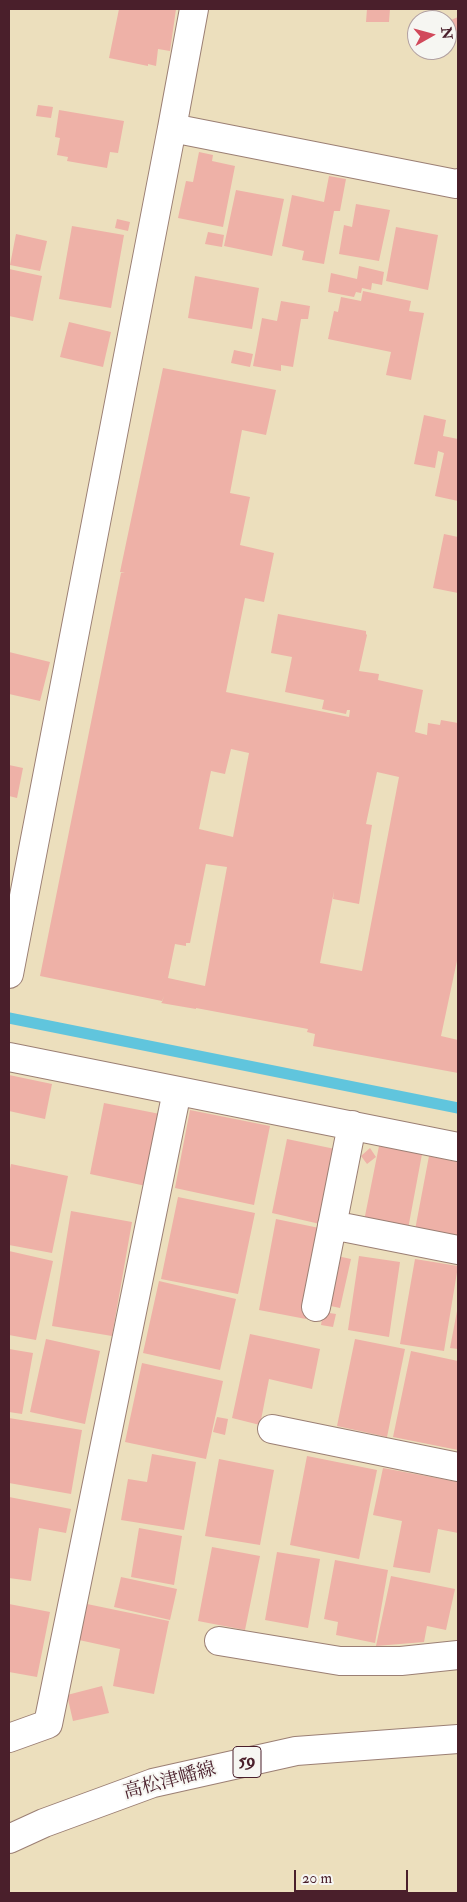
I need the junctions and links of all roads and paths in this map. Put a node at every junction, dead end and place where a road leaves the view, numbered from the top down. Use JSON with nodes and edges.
{"nodes":[{"id":1,"x":194,"y":9,"type":"edge"},
{"id":2,"x":172,"y":128,"type":"junction"},
{"id":3,"x":458,"y":183,"type":"edge"},
{"id":4,"x":10,"y":964,"type":"edge"},
{"id":5,"x":9,"y":1057,"type":"edge"},
{"id":6,"x":177,"y":1091,"type":"junction"},
{"id":7,"x":352,"y":1125,"type":"junction"},
{"id":8,"x":458,"y":1146,"type":"edge"},
{"id":9,"x":332,"y":1225,"type":"junction"},
{"id":10,"x":458,"y":1250,"type":"edge"},
{"id":11,"x":316,"y":1307,"type":"dead end"},
{"id":12,"x":272,"y":1429,"type":"dead end"},
{"id":13,"x":458,"y":1467,"type":"edge"},
{"id":14,"x":219,"y":1641,"type":"dead end"},
{"id":15,"x":458,"y":1655,"type":"edge"},
{"id":16,"x":9,"y":1738,"type":"edge"},
{"id":17,"x":458,"y":1739,"type":"edge"},
{"id":18,"x":9,"y":1840,"type":"edge"}],
"edges":[{"from":1,"to":2,"type":"street"},
{"from":2,"to":3,"type":"street"},
{"from":2,"to":4,"type":"street"},
{"from":5,"to":6,"type":"street"},
{"from":6,"to":7,"type":"street"},
{"from":6,"to":16,"type":"street"},
{"from":7,"to":8,"type":"street"},
{"from":7,"to":9,"type":"street"},
{"from":9,"to":10,"type":"street"},
{"from":9,"to":11,"type":"street"},
{"from":12,"to":13,"type":"street"},
{"from":14,"to":15,"type":"street"},
{"from":17,"to":18,"type":"street","name":"高松津幡線","number":"59"}]}
